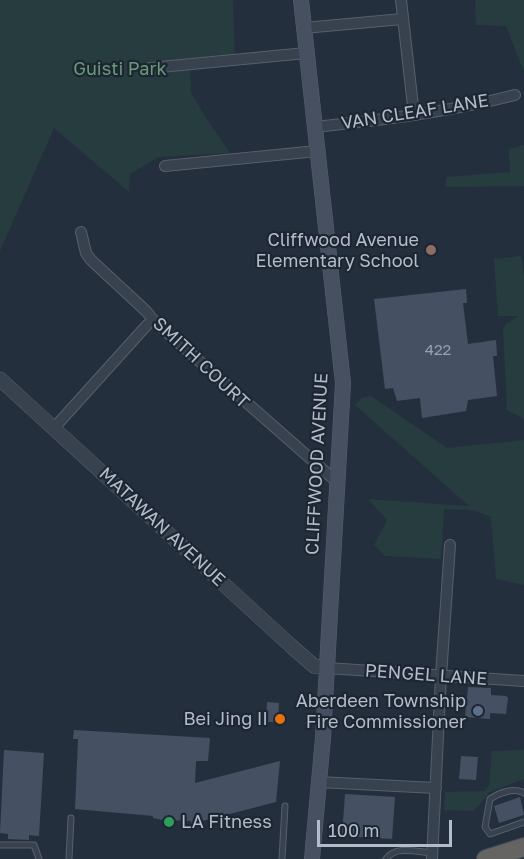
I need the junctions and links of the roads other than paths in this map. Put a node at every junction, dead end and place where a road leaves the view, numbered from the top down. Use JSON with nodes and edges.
{"nodes":[{"id":1,"x":301,"y":0,"type":"edge"},
{"id":2,"x":401,"y":0,"type":"edge"},
{"id":3,"x":402,"y":19,"type":"junction"},
{"id":4,"x":304,"y":28,"type":"junction"},
{"id":5,"x":306,"y":53,"type":"junction"},
{"id":6,"x":150,"y":68,"type":"dead end"},
{"id":7,"x":514,"y":95,"type":"dead end"},
{"id":8,"x":414,"y":115,"type":"junction"},
{"id":9,"x":314,"y":127,"type":"junction"},
{"id":10,"x":317,"y":151,"type":"junction"},
{"id":11,"x":165,"y":166,"type":"dead end"},
{"id":12,"x":81,"y":232,"type":"dead end"},
{"id":13,"x":147,"y":325,"type":"dead end"},
{"id":14,"x":0,"y":379,"type":"edge"},
{"id":15,"x":54,"y":428,"type":"junction"},
{"id":16,"x":337,"y":482,"type":"junction"},
{"id":17,"x":450,"y":545,"type":"dead end"},
{"id":18,"x":327,"y":668,"type":"junction"},
{"id":19,"x":441,"y":676,"type":"junction"},
{"id":20,"x":524,"y":681,"type":"edge"},
{"id":21,"x":318,"y":782,"type":"junction"},
{"id":22,"x":436,"y":788,"type":"junction"},
{"id":23,"x":524,"y":793,"type":"edge"},
{"id":24,"x":285,"y":806,"type":"dead end"},
{"id":25,"x":70,"y":818,"type":"dead end"},
{"id":26,"x":524,"y":822,"type":"edge"},
{"id":27,"x":0,"y":845,"type":"edge"},
{"id":28,"x":524,"y":847,"type":"edge"},
{"id":29,"x":432,"y":856,"type":"edge"},
{"id":30,"x":39,"y":859,"type":"edge"},
{"id":31,"x":69,"y":859,"type":"edge"},
{"id":32,"x":282,"y":859,"type":"edge"},
{"id":33,"x":312,"y":859,"type":"edge"},
{"id":34,"x":386,"y":859,"type":"edge"},
{"id":35,"x":486,"y":859,"type":"edge"}],
"edges":[{"from":1,"to":4,"type":"main road","name":"CLIFFWOOD AVENUE"},
{"from":2,"to":3,"type":"street"},
{"from":3,"to":4,"type":"street"},
{"from":3,"to":8,"type":"street"},
{"from":4,"to":5,"type":"main road","name":"CLIFFWOOD AVENUE"},
{"from":5,"to":6,"type":"street"},
{"from":5,"to":9,"type":"main road","name":"CLIFFWOOD AVENUE"},
{"from":7,"to":8,"type":"street","name":"VAN CLEAF LANE"},
{"from":8,"to":9,"type":"street","name":"VAN CLEAF LANE"},
{"from":9,"to":10,"type":"main road","name":"CLIFFWOOD AVENUE"},
{"from":10,"to":11,"type":"street"},
{"from":10,"to":16,"type":"main road","name":"CLIFFWOOD AVENUE"},
{"from":12,"to":16,"type":"street","name":"SMITH COURT"},
{"from":13,"to":15,"type":"street"},
{"from":14,"to":15,"type":"street","name":"MATAWAN AVENUE"},
{"from":15,"to":18,"type":"street","name":"MATAWAN AVENUE"},
{"from":16,"to":18,"type":"main road","name":"CLIFFWOOD AVENUE"},
{"from":17,"to":19,"type":"street"},
{"from":18,"to":19,"type":"street","name":"PENGEL LANE"},
{"from":18,"to":21,"type":"main road","name":"CLIFFWOOD AVENUE"},
{"from":19,"to":20,"type":"street","name":"PENGEL LANE"},
{"from":19,"to":22,"type":"street"},
{"from":21,"to":22,"type":"street"},
{"from":21,"to":33,"type":"main road","name":"CLIFFWOOD AVENUE"},
{"from":22,"to":29,"type":"street"},
{"from":23,"to":26,"type":"lane"},
{"from":24,"to":32,"type":"lane"},
{"from":25,"to":31,"type":"lane"},
{"from":27,"to":30,"type":"lane"},
{"from":28,"to":35,"type":"highway"},
{"from":29,"to":34,"type":"lane"}]}
